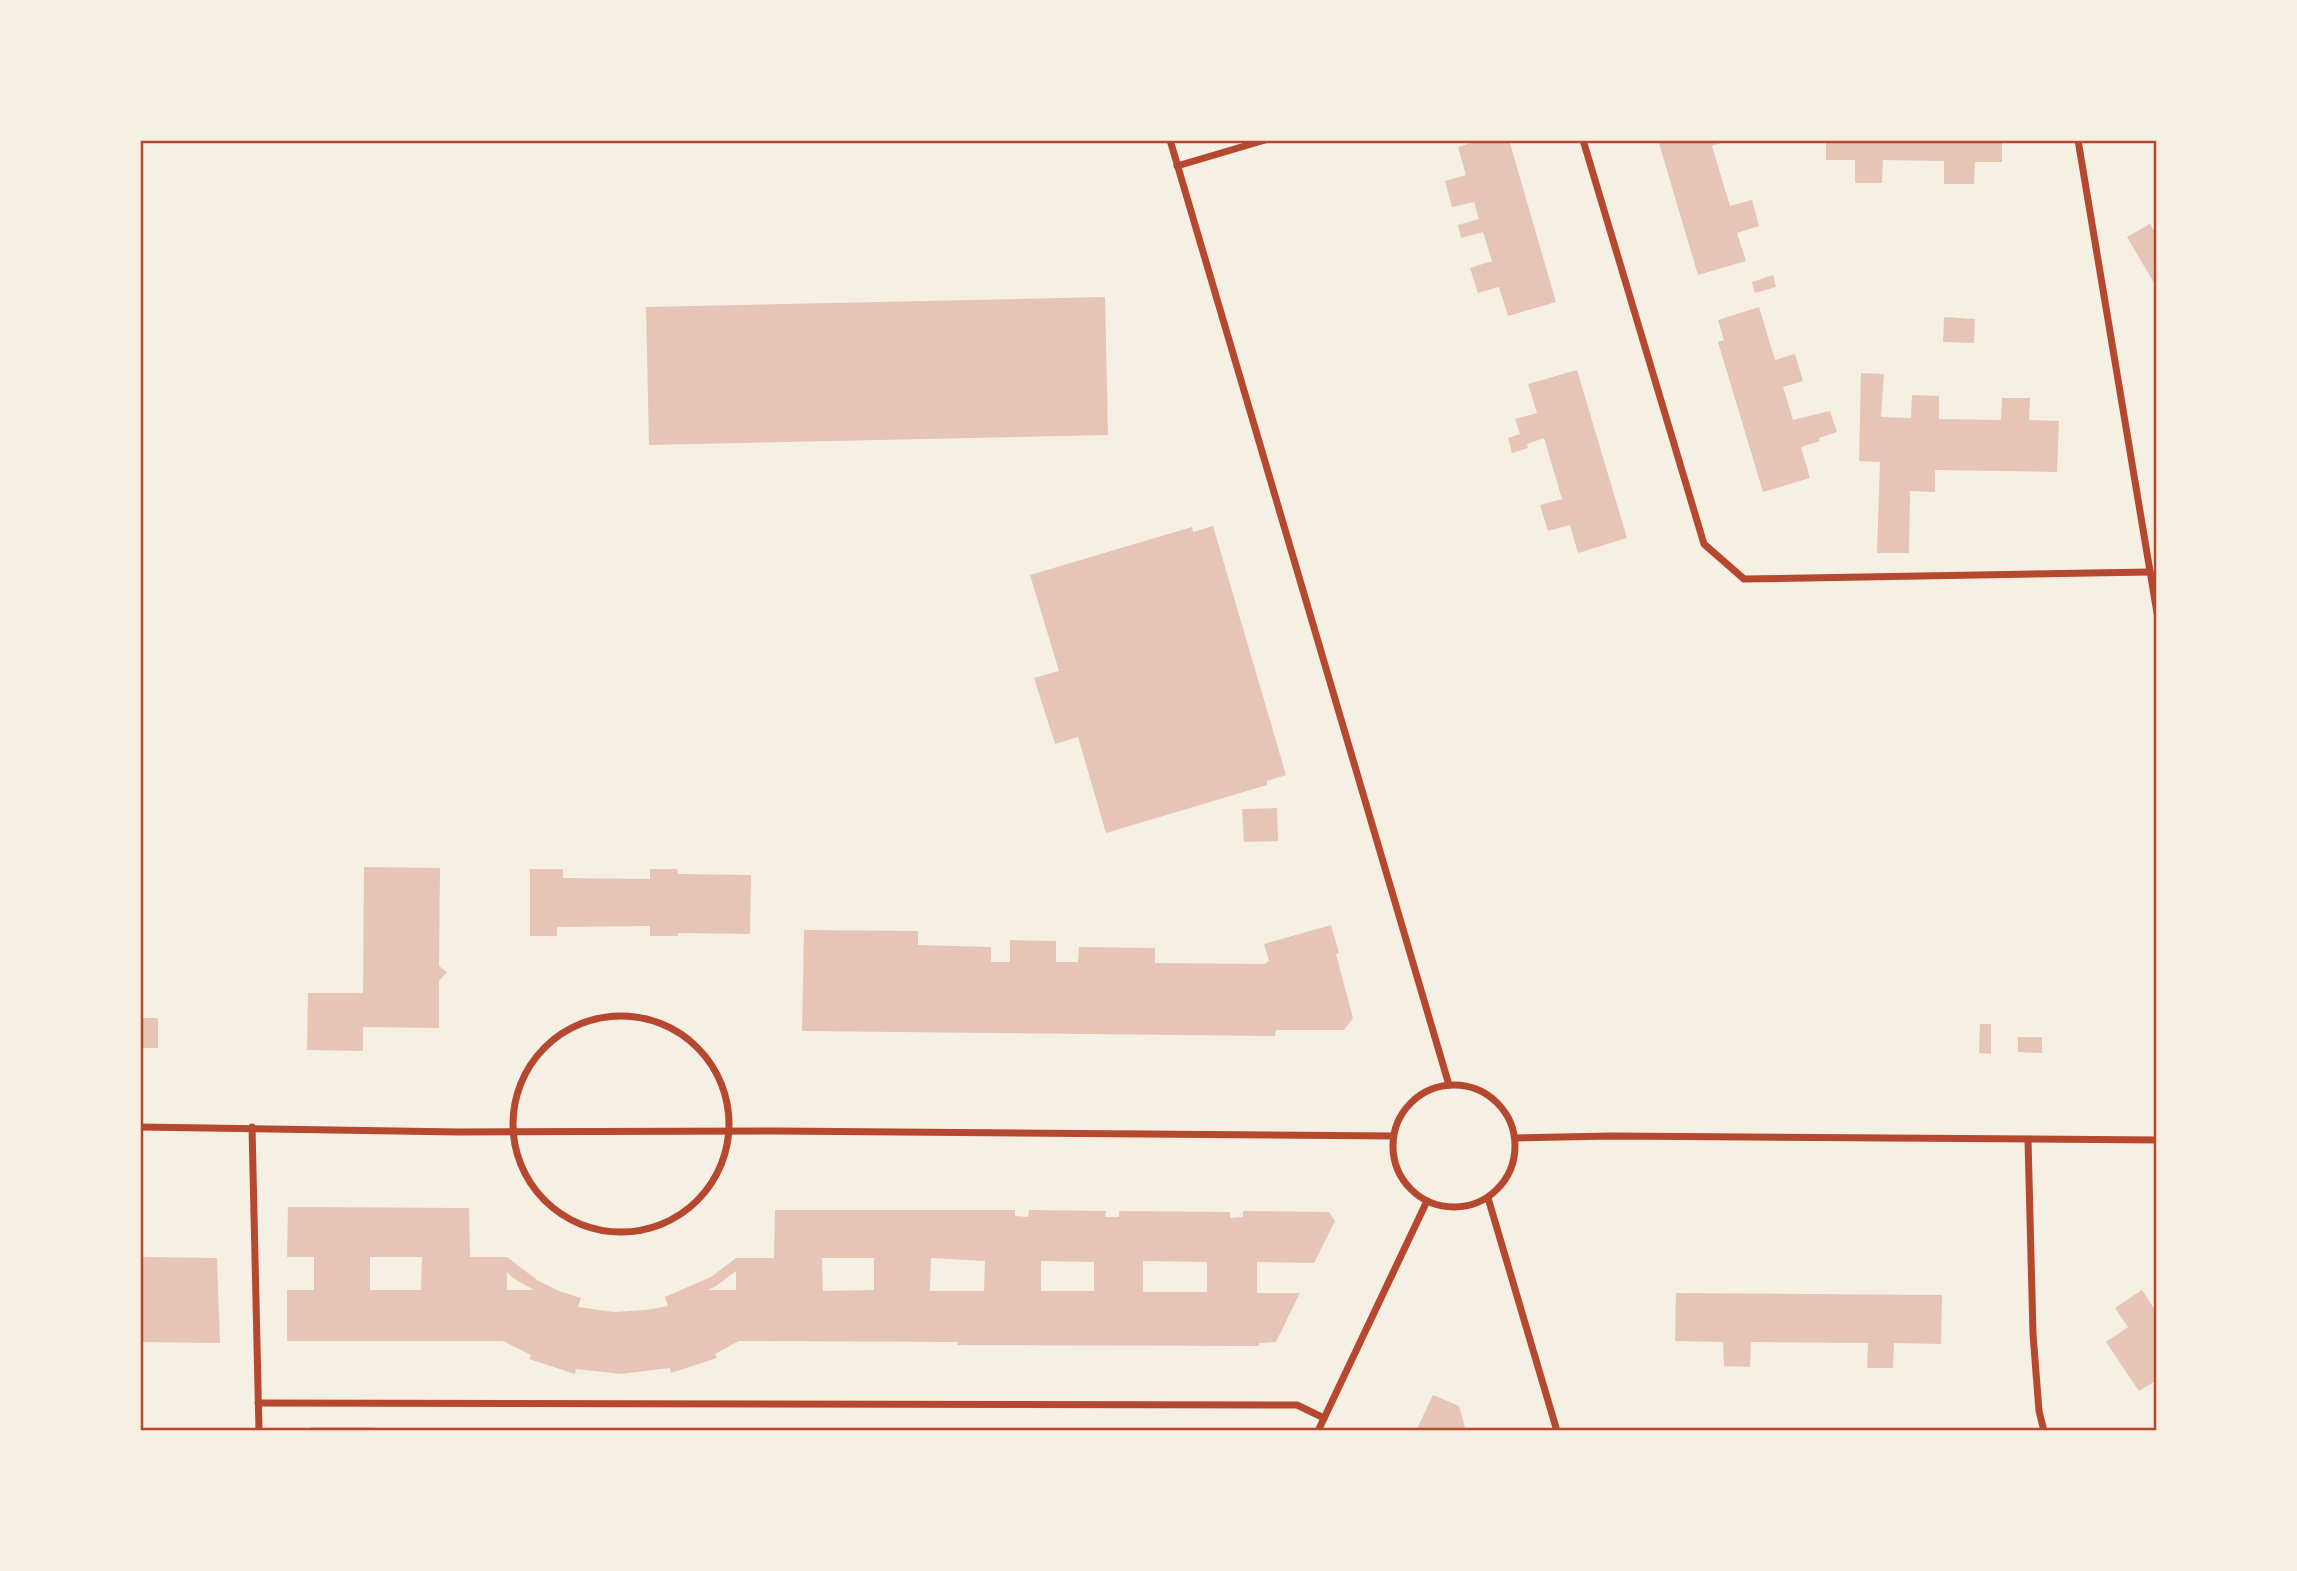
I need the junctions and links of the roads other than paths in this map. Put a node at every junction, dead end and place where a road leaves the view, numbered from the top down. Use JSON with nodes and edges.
{"nodes":[{"id":1,"x":1170,"y":140,"type":"edge"},
{"id":2,"x":1265,"y":140,"type":"edge"},
{"id":3,"x":1583,"y":140,"type":"edge"},
{"id":4,"x":2078,"y":140,"type":"edge"},
{"id":5,"x":1177,"y":166,"type":"junction"},
{"id":6,"x":2150,"y":572,"type":"junction"},
{"id":7,"x":2157,"y":613,"type":"edge"},
{"id":8,"x":1449,"y":1085,"type":"junction"},
{"id":9,"x":140,"y":1126,"type":"edge"},
{"id":10,"x":252,"y":1127,"type":"junction"},
{"id":11,"x":730,"y":1131,"type":"junction"},
{"id":12,"x":512,"y":1132,"type":"junction"},
{"id":13,"x":1393,"y":1136,"type":"junction"},
{"id":14,"x":1515,"y":1138,"type":"junction"},
{"id":15,"x":2028,"y":1140,"type":"junction"},
{"id":16,"x":2157,"y":1140,"type":"edge"},
{"id":17,"x":1488,"y":1198,"type":"junction"},
{"id":18,"x":1427,"y":1201,"type":"junction"},
{"id":19,"x":258,"y":1403,"type":"junction"},
{"id":20,"x":1324,"y":1418,"type":"junction"},
{"id":21,"x":259,"y":1431,"type":"edge"},
{"id":22,"x":1318,"y":1431,"type":"edge"},
{"id":23,"x":1557,"y":1431,"type":"edge"},
{"id":24,"x":2044,"y":1431,"type":"edge"}],
"edges":[{"from":1,"to":5,"type":"street"},
{"from":2,"to":5,"type":"street"},
{"from":3,"to":6,"type":"street"},
{"from":4,"to":6,"type":"street"},
{"from":5,"to":8,"type":"street"},
{"from":6,"to":7,"type":"street"},
{"from":8,"to":13,"type":"street"},
{"from":8,"to":14,"type":"street"},
{"from":9,"to":10,"type":"street"},
{"from":10,"to":12,"type":"street"},
{"from":10,"to":19,"type":"street"},
{"from":11,"to":12,"type":"street"},
{"from":11,"to":12,"type":"street"},
{"from":11,"to":12,"type":"street"},
{"from":11,"to":13,"type":"street"},
{"from":13,"to":18,"type":"street"},
{"from":14,"to":15,"type":"street"},
{"from":14,"to":17,"type":"street"},
{"from":15,"to":16,"type":"street"},
{"from":15,"to":24,"type":"street"},
{"from":17,"to":18,"type":"street"},
{"from":17,"to":23,"type":"street"},
{"from":18,"to":20,"type":"street"},
{"from":19,"to":20,"type":"street"},
{"from":19,"to":21,"type":"street"},
{"from":20,"to":22,"type":"street"}]}
